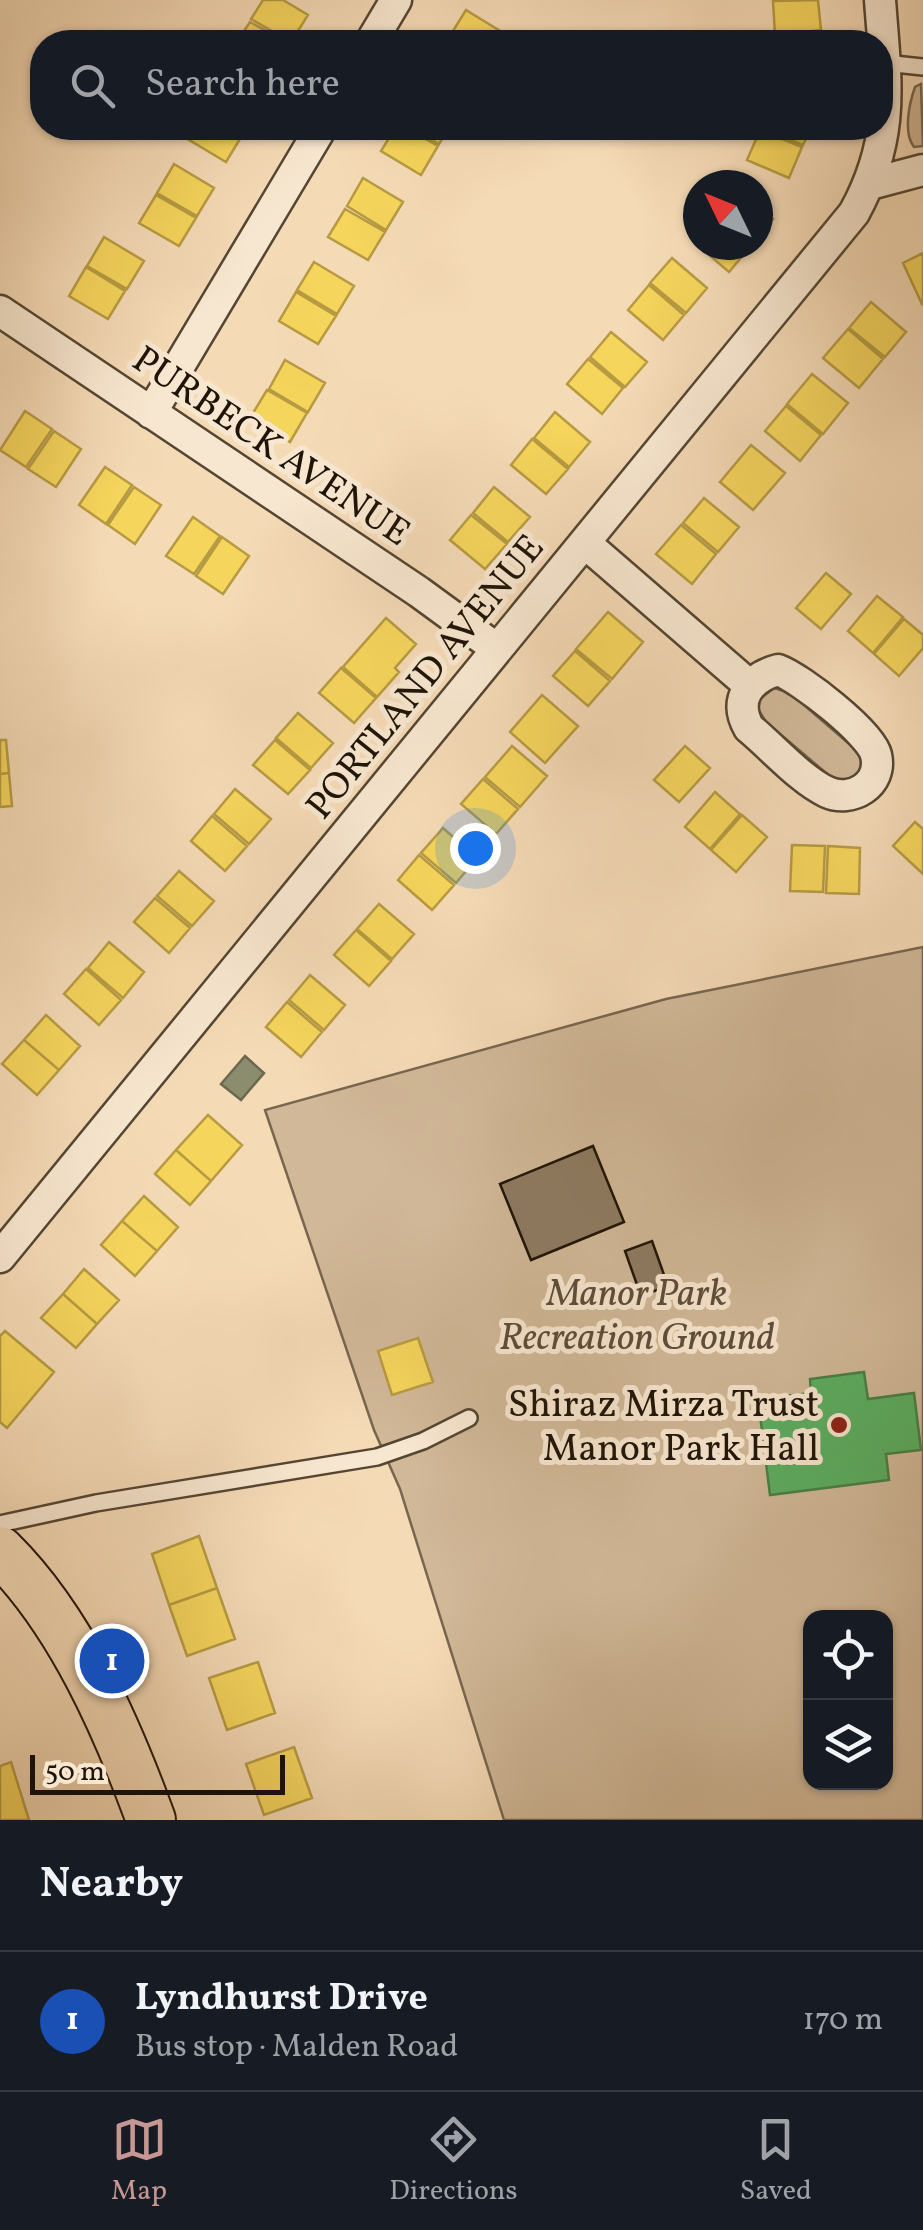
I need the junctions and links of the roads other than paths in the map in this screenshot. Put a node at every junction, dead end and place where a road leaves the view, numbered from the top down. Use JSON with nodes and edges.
{"nodes":[{"id":1,"x":396,"y":0,"type":"edge"},
{"id":2,"x":880,"y":0,"type":"edge"},
{"id":3,"x":378,"y":30,"type":"edge"},
{"id":4,"x":882,"y":30,"type":"edge"},
{"id":5,"x":893,"y":64,"type":"edge"},
{"id":6,"x":923,"y":67,"type":"edge"},
{"id":7,"x":314,"y":140,"type":"edge"},
{"id":8,"x":883,"y":140,"type":"edge"},
{"id":9,"x":923,"y":170,"type":"edge"},
{"id":10,"x":870,"y":184,"type":"junction"},
{"id":11,"x":0,"y":311,"type":"edge"},
{"id":12,"x":151,"y":412,"type":"junction"},
{"id":13,"x":585,"y":543,"type":"junction"},
{"id":14,"x":497,"y":650,"type":"junction"},
{"id":15,"x":750,"y":685,"type":"junction"},
{"id":16,"x":0,"y":1257,"type":"edge"},
{"id":17,"x":469,"y":1418,"type":"dead end"},
{"id":18,"x":0,"y":1524,"type":"edge"},
{"id":19,"x":0,"y":1551,"type":"edge"},
{"id":20,"x":152,"y":1820,"type":"edge"}],
"edges":[{"from":1,"to":3,"type":"street"},
{"from":2,"to":4,"type":"street","name":"PORTLAND AVENUE"},
{"from":5,"to":6,"type":"lane"},
{"from":7,"to":12,"type":"street"},
{"from":8,"to":10,"type":"street","name":"PORTLAND AVENUE"},
{"from":9,"to":10,"type":"street"},
{"from":10,"to":13,"type":"street","name":"PORTLAND AVENUE"},
{"from":11,"to":12,"type":"street","name":"PURBECK AVENUE"},
{"from":12,"to":14,"type":"street","name":"PURBECK AVENUE"},
{"from":13,"to":14,"type":"street","name":"PORTLAND AVENUE"},
{"from":13,"to":15,"type":"street"},
{"from":14,"to":16,"type":"street","name":"PORTLAND AVENUE"},
{"from":15,"to":15,"type":"street"},
{"from":17,"to":18,"type":"lane"},
{"from":19,"to":20,"type":"main road"}]}
